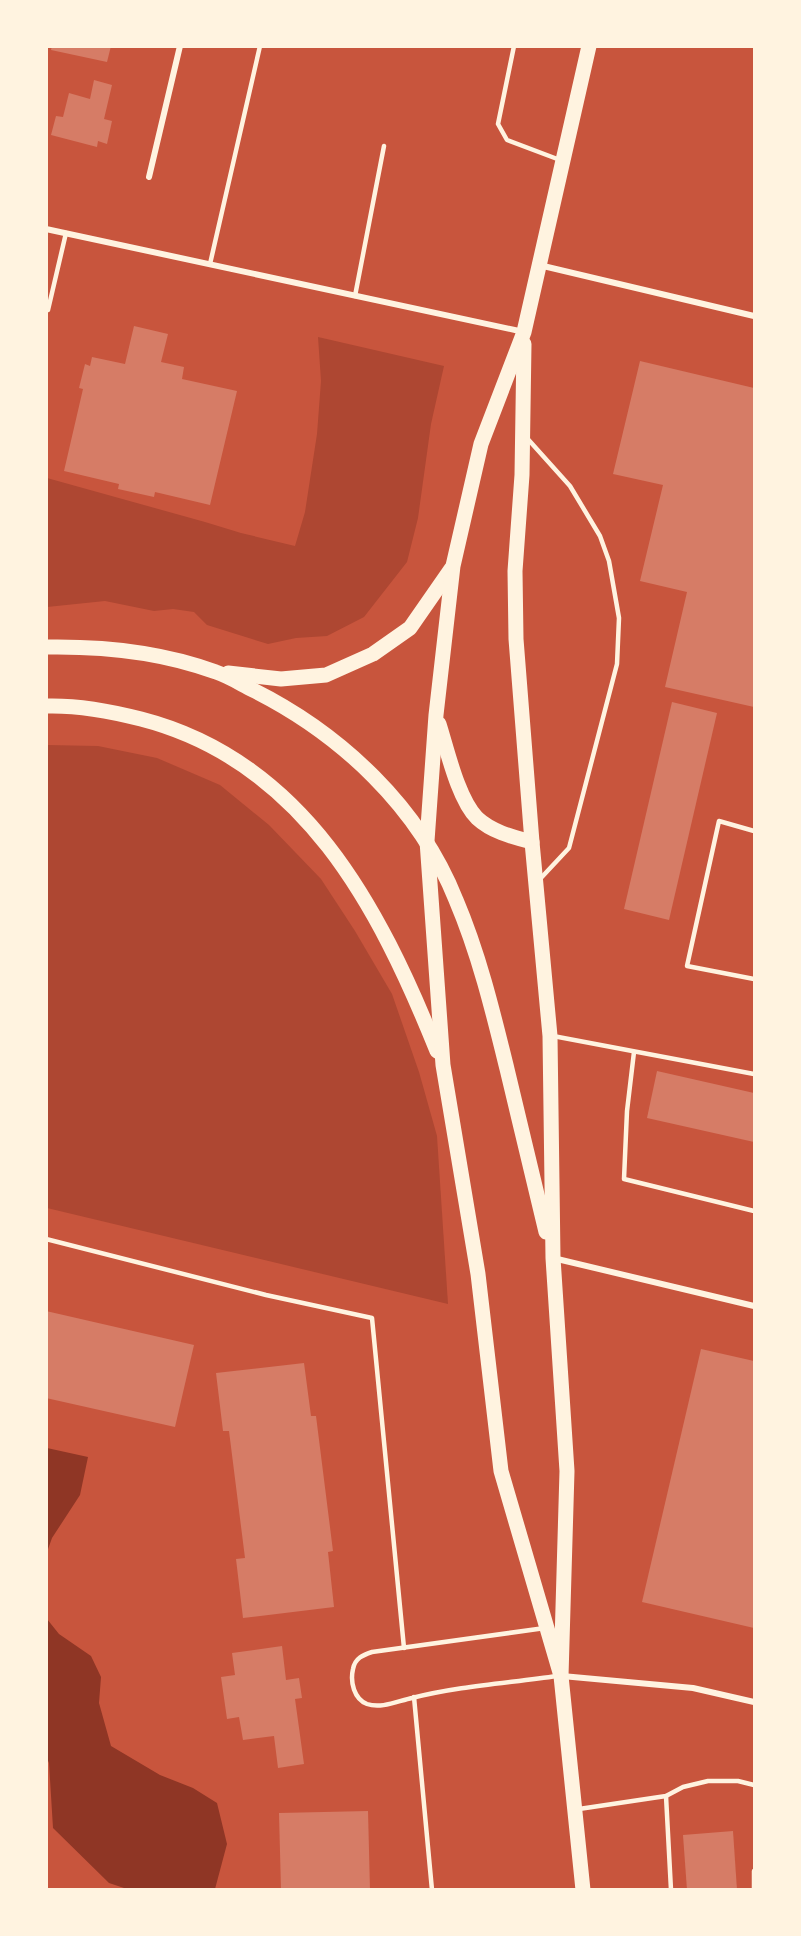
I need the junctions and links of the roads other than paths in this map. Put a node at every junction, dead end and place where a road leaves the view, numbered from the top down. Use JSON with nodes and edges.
{"nodes":[{"id":1,"x":180,"y":46,"type":"edge"},
{"id":2,"x":260,"y":46,"type":"edge"},
{"id":3,"x":514,"y":46,"type":"edge"},
{"id":4,"x":589,"y":46,"type":"edge"},
{"id":5,"x":384,"y":146,"type":"dead end"},
{"id":6,"x":563,"y":161,"type":"junction"},
{"id":7,"x":149,"y":177,"type":"dead end"},
{"id":8,"x":46,"y":229,"type":"edge"},
{"id":9,"x":66,"y":233,"type":"junction"},
{"id":10,"x":210,"y":264,"type":"junction"},
{"id":11,"x":539,"y":265,"type":"junction"},
{"id":12,"x":355,"y":296,"type":"junction"},
{"id":13,"x":46,"y":309,"type":"edge"},
{"id":14,"x":754,"y":316,"type":"edge"},
{"id":15,"x":524,"y":332,"type":"junction"},
{"id":16,"x":522,"y":433,"type":"junction"},
{"id":17,"x":453,"y":566,"type":"junction"},
{"id":18,"x":46,"y":647,"type":"edge"},
{"id":19,"x":217,"y":672,"type":"junction"},
{"id":20,"x":46,"y":706,"type":"edge"},
{"id":21,"x":436,"y":715,"type":"junction"},
{"id":22,"x":754,"y":831,"type":"edge"},
{"id":23,"x":427,"y":841,"type":"junction"},
{"id":24,"x":532,"y":842,"type":"junction"},
{"id":25,"x":536,"y":883,"type":"junction"},
{"id":26,"x":754,"y":979,"type":"edge"},
{"id":27,"x":550,"y":1036,"type":"junction"},
{"id":28,"x":634,"y":1052,"type":"junction"},
{"id":29,"x":443,"y":1065,"type":"junction"},
{"id":30,"x":754,"y":1074,"type":"edge"},
{"id":31,"x":754,"y":1211,"type":"edge"},
{"id":32,"x":46,"y":1239,"type":"edge"},
{"id":33,"x":553,"y":1258,"type":"junction"},
{"id":34,"x":754,"y":1306,"type":"edge"},
{"id":35,"x":547,"y":1628,"type":"junction"},
{"id":36,"x":404,"y":1648,"type":"junction"},
{"id":37,"x":561,"y":1676,"type":"junction"},
{"id":38,"x":414,"y":1697,"type":"junction"},
{"id":39,"x":754,"y":1702,"type":"edge"},
{"id":40,"x":754,"y":1785,"type":"edge"},
{"id":41,"x":666,"y":1796,"type":"junction"},
{"id":42,"x":575,"y":1810,"type":"junction"},
{"id":43,"x":754,"y":1871,"type":"edge"},
{"id":44,"x":432,"y":1890,"type":"edge"},
{"id":45,"x":583,"y":1890,"type":"edge"},
{"id":46,"x":671,"y":1890,"type":"edge"},
{"id":47,"x":754,"y":1890,"type":"edge"}],
"edges":[{"from":1,"to":7,"type":"street"},
{"from":2,"to":10,"type":"lane"},
{"from":3,"to":6,"type":"lane"},
{"from":4,"to":6,"type":"main road"},
{"from":5,"to":12,"type":"lane"},
{"from":6,"to":11,"type":"main road"},
{"from":8,"to":9,"type":"street"},
{"from":9,"to":10,"type":"street"},
{"from":9,"to":13,"type":"lane"},
{"from":10,"to":12,"type":"street"},
{"from":11,"to":14,"type":"street"},
{"from":11,"to":15,"type":"main road"},
{"from":12,"to":15,"type":"street"},
{"from":15,"to":16,"type":"main road"},
{"from":15,"to":17,"type":"main road"},
{"from":16,"to":24,"type":"main road"},
{"from":16,"to":25,"type":"lane"},
{"from":17,"to":19,"type":"main road"},
{"from":17,"to":21,"type":"main road"},
{"from":18,"to":19,"type":"main road"},
{"from":19,"to":23,"type":"main road"},
{"from":20,"to":29,"type":"main road"},
{"from":21,"to":23,"type":"main road"},
{"from":21,"to":24,"type":"main road"},
{"from":22,"to":26,"type":"lane"},
{"from":23,"to":29,"type":"main road"},
{"from":23,"to":33,"type":"main road"},
{"from":24,"to":25,"type":"main road"},
{"from":25,"to":27,"type":"main road"},
{"from":27,"to":28,"type":"lane"},
{"from":27,"to":33,"type":"main road"},
{"from":28,"to":30,"type":"lane"},
{"from":28,"to":31,"type":"lane"},
{"from":29,"to":35,"type":"main road"},
{"from":32,"to":36,"type":"lane"},
{"from":33,"to":34,"type":"street"},
{"from":33,"to":37,"type":"main road"},
{"from":35,"to":36,"type":"lane"},
{"from":35,"to":37,"type":"main road"},
{"from":36,"to":38,"type":"lane"},
{"from":37,"to":38,"type":"lane"},
{"from":37,"to":39,"type":"street"},
{"from":37,"to":42,"type":"main road"},
{"from":38,"to":44,"type":"lane"},
{"from":40,"to":41,"type":"lane"},
{"from":41,"to":42,"type":"lane"},
{"from":41,"to":46,"type":"lane"},
{"from":42,"to":45,"type":"main road"},
{"from":43,"to":47,"type":"lane"}]}
